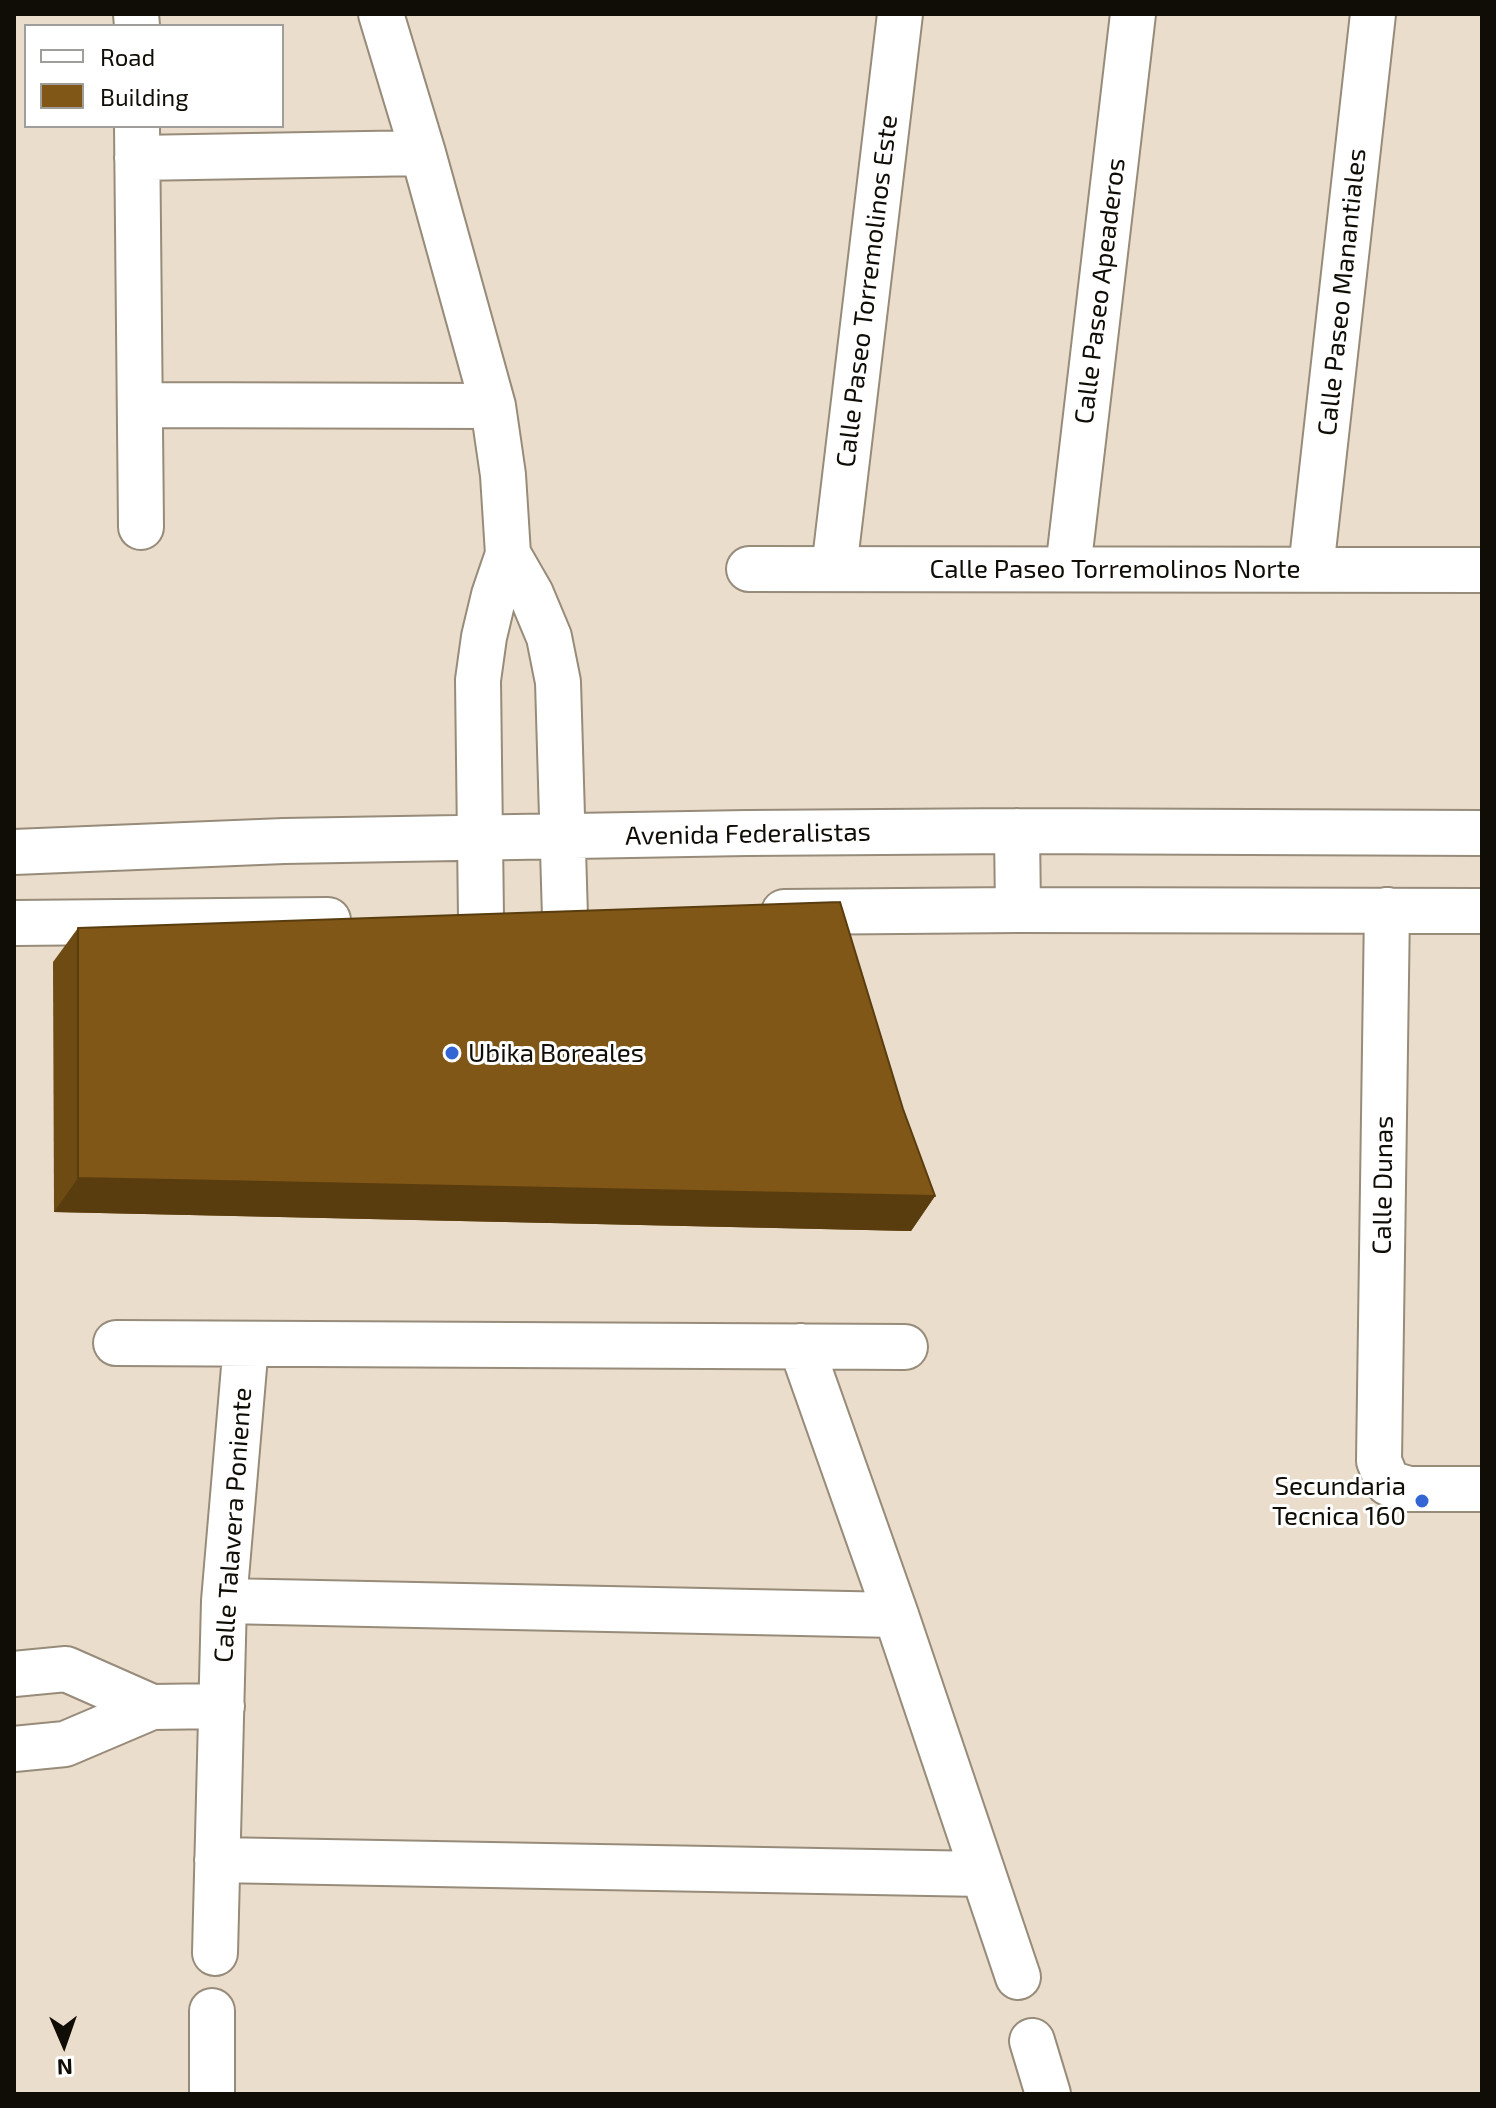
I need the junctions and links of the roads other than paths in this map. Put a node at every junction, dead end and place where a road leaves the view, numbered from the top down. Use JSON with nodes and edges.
{"nodes":[{"id":1,"x":381,"y":14,"type":"edge"},
{"id":2,"x":900,"y":14,"type":"edge"},
{"id":3,"x":1133,"y":14,"type":"edge"},
{"id":4,"x":1373,"y":14,"type":"edge"},
{"id":5,"x":137,"y":142,"type":"edge"},
{"id":6,"x":423,"y":153,"type":"junction"},
{"id":7,"x":140,"y":405,"type":"junction"},
{"id":8,"x":493,"y":406,"type":"junction"},
{"id":9,"x":141,"y":527,"type":"dead end"},
{"id":10,"x":508,"y":554,"type":"junction"},
{"id":11,"x":749,"y":569,"type":"dead end"},
{"id":12,"x":834,"y":569,"type":"junction"},
{"id":13,"x":1068,"y":569,"type":"junction"},
{"id":14,"x":1311,"y":569,"type":"junction"},
{"id":15,"x":1482,"y":570,"type":"edge"},
{"id":16,"x":1017,"y":831,"type":"junction"},
{"id":17,"x":1482,"y":833,"type":"edge"},
{"id":18,"x":563,"y":838,"type":"junction"},
{"id":19,"x":480,"y":839,"type":"junction"},
{"id":20,"x":14,"y":852,"type":"edge"},
{"id":21,"x":1018,"y":910,"type":"junction"},
{"id":22,"x":1387,"y":910,"type":"junction"},
{"id":23,"x":1482,"y":911,"type":"edge"},
{"id":24,"x":747,"y":913,"type":"edge"},
{"id":25,"x":611,"y":916,"type":"edge"},
{"id":26,"x":565,"y":917,"type":"junction"},
{"id":27,"x":481,"y":918,"type":"junction"},
{"id":28,"x":436,"y":919,"type":"edge"},
{"id":29,"x":361,"y":920,"type":"edge"},
{"id":30,"x":172,"y":922,"type":"junction"},
{"id":31,"x":14,"y":923,"type":"edge"},
{"id":32,"x":180,"y":968,"type":"edge"},
{"id":33,"x":116,"y":1343,"type":"dead end"},
{"id":34,"x":246,"y":1344,"type":"junction"},
{"id":35,"x":801,"y":1346,"type":"junction"},
{"id":36,"x":905,"y":1347,"type":"dead end"},
{"id":37,"x":1482,"y":1489,"type":"edge"},
{"id":38,"x":224,"y":1601,"type":"junction"},
{"id":39,"x":896,"y":1615,"type":"junction"},
{"id":40,"x":14,"y":1674,"type":"edge"},
{"id":41,"x":222,"y":1706,"type":"junction"},
{"id":42,"x":152,"y":1707,"type":"junction"},
{"id":43,"x":14,"y":1749,"type":"edge"},
{"id":44,"x":217,"y":1860,"type":"junction"},
{"id":45,"x":983,"y":1874,"type":"junction"},
{"id":46,"x":215,"y":1953,"type":"dead end"},
{"id":47,"x":1018,"y":1977,"type":"dead end"},
{"id":48,"x":212,"y":2011,"type":"dead end"},
{"id":49,"x":1032,"y":2041,"type":"dead end"},
{"id":50,"x":212,"y":2094,"type":"edge"},
{"id":51,"x":1048,"y":2094,"type":"edge"}],
"edges":[{"from":1,"to":6,"type":"street"},
{"from":2,"to":12,"type":"street","name":"Calle Paseo Torremolinos Este"},
{"from":3,"to":13,"type":"street","name":"Calle Paseo Apeaderos"},
{"from":4,"to":14,"type":"street","name":"Calle Paseo Manantiales"},
{"from":5,"to":6,"type":"street"},
{"from":5,"to":7,"type":"street"},
{"from":6,"to":8,"type":"street"},
{"from":7,"to":8,"type":"street"},
{"from":7,"to":9,"type":"street"},
{"from":8,"to":10,"type":"street"},
{"from":10,"to":18,"type":"street"},
{"from":10,"to":19,"type":"street"},
{"from":11,"to":12,"type":"street","name":"Calle Paseo Torremolinos Norte"},
{"from":12,"to":13,"type":"street","name":"Calle Paseo Torremolinos Norte"},
{"from":13,"to":14,"type":"street","name":"Calle Paseo Torremolinos Norte"},
{"from":14,"to":15,"type":"street","name":"Calle Paseo Torremolinos Norte"},
{"from":16,"to":17,"type":"street","name":"Avenida Federalistas"},
{"from":16,"to":18,"type":"street","name":"Avenida Federalistas"},
{"from":16,"to":21,"type":"street"},
{"from":18,"to":19,"type":"street","name":"Avenida Federalistas"},
{"from":18,"to":26,"type":"street"},
{"from":19,"to":20,"type":"street","name":"Avenida Federalistas"},
{"from":19,"to":27,"type":"street"},
{"from":21,"to":22,"type":"street"},
{"from":21,"to":24,"type":"street"},
{"from":22,"to":23,"type":"street"},
{"from":22,"to":37,"type":"street","name":"Calle Dunas"},
{"from":25,"to":26,"type":"street"},
{"from":26,"to":27,"type":"street"},
{"from":27,"to":28,"type":"street"},
{"from":29,"to":30,"type":"street"},
{"from":30,"to":31,"type":"street"},
{"from":30,"to":32,"type":"street"},
{"from":33,"to":34,"type":"street"},
{"from":34,"to":35,"type":"street"},
{"from":34,"to":38,"type":"street","name":"Calle Talavera Poniente"},
{"from":35,"to":36,"type":"street"},
{"from":35,"to":39,"type":"street"},
{"from":38,"to":39,"type":"street"},
{"from":38,"to":41,"type":"street","name":"Calle Talavera Poniente"},
{"from":39,"to":45,"type":"street"},
{"from":40,"to":42,"type":"street"},
{"from":41,"to":42,"type":"street"},
{"from":41,"to":44,"type":"street","name":"Calle Talavera Poniente"},
{"from":42,"to":43,"type":"street"},
{"from":44,"to":45,"type":"street"},
{"from":44,"to":46,"type":"street","name":"Calle Talavera Poniente"},
{"from":45,"to":47,"type":"street"},
{"from":48,"to":50,"type":"street"},
{"from":49,"to":51,"type":"street"}]}
